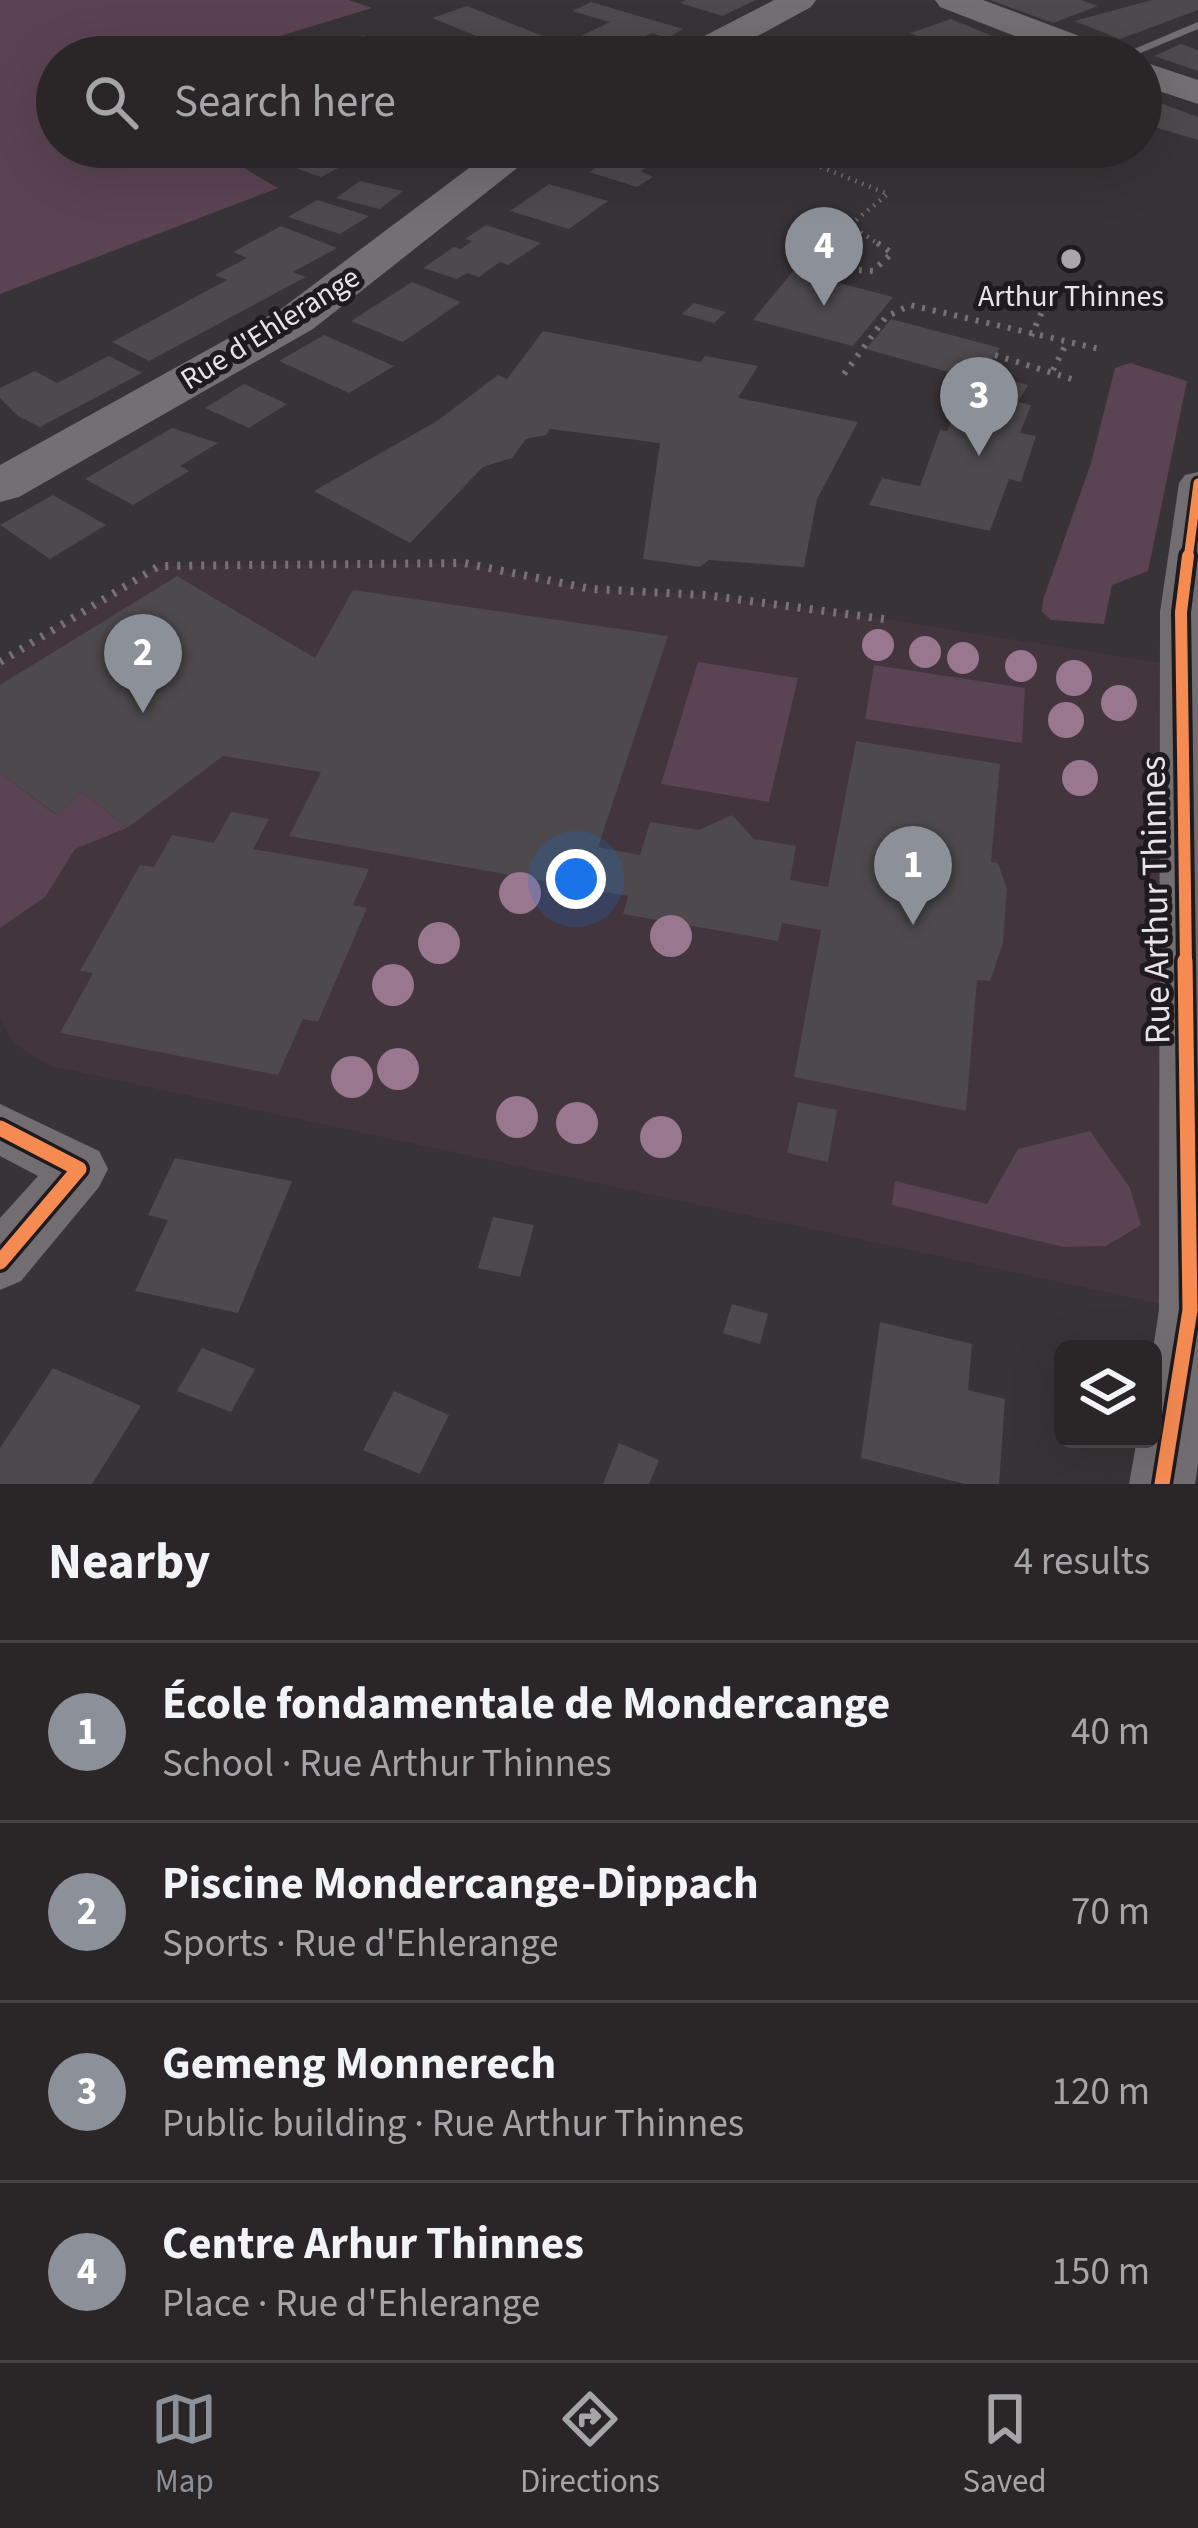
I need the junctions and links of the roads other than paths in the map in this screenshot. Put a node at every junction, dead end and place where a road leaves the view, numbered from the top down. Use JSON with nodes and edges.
{"nodes":[{"id":1,"x":799,"y":0,"type":"edge"},
{"id":2,"x":952,"y":0,"type":"edge"},
{"id":3,"x":1198,"y":25,"type":"edge"},
{"id":4,"x":731,"y":36,"type":"edge"},
{"id":5,"x":1046,"y":36,"type":"edge"},
{"id":6,"x":1162,"y":40,"type":"edge"},
{"id":7,"x":1162,"y":79,"type":"edge"},
{"id":8,"x":1198,"y":92,"type":"edge"},
{"id":9,"x":491,"y":168,"type":"edge"},
{"id":10,"x":1198,"y":483,"type":"edge"},
{"id":11,"x":0,"y":486,"type":"edge"},
{"id":12,"x":0,"y":1128,"type":"edge"},
{"id":13,"x":0,"y":1262,"type":"edge"},
{"id":14,"x":1194,"y":1311,"type":"edge"},
{"id":15,"x":1162,"y":1484,"type":"edge"}],
"edges":[{"from":1,"to":4,"type":"main road"},
{"from":2,"to":5,"type":"main road"},
{"from":3,"to":6,"type":"lane"},
{"from":7,"to":8,"type":"main road"},
{"from":9,"to":11,"type":"main road","name":"Rue d'Ehlerange"},
{"from":10,"to":14,"type":"street","name":"Rue Arthur Thinnes"},
{"from":12,"to":13,"type":"street"},
{"from":14,"to":15,"type":"street","name":"Rue Arthur Thinnes"}]}
